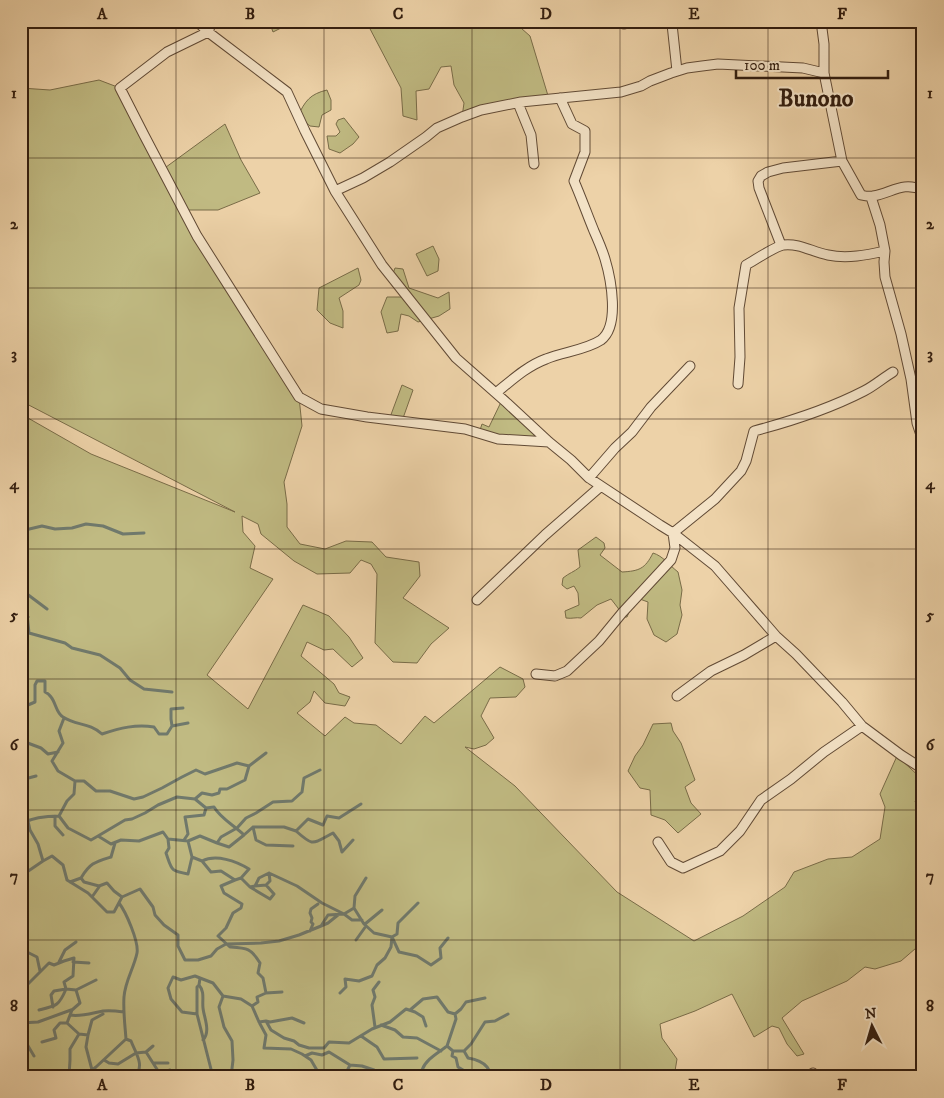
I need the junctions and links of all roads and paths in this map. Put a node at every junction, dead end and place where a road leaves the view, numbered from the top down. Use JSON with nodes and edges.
{"nodes":[{"id":1,"x":197,"y":21,"type":"edge"},
{"id":2,"x":212,"y":21,"type":"edge"},
{"id":3,"x":822,"y":21,"type":"edge"},
{"id":4,"x":672,"y":22,"type":"edge"},
{"id":5,"x":208,"y":32,"type":"junction"},
{"id":6,"x":677,"y":71,"type":"junction"},
{"id":7,"x":824,"y":74,"type":"junction"},
{"id":8,"x":560,"y":98,"type":"junction"},
{"id":9,"x":518,"y":103,"type":"junction"},
{"id":10,"x":842,"y":160,"type":"junction"},
{"id":11,"x":534,"y":164,"type":"dead end"},
{"id":12,"x":923,"y":190,"type":"edge"},
{"id":13,"x":335,"y":191,"type":"junction"},
{"id":14,"x":871,"y":197,"type":"junction"},
{"id":15,"x":781,"y":245,"type":"junction"},
{"id":16,"x":885,"y":251,"type":"junction"},
{"id":17,"x":690,"y":366,"type":"dead end"},
{"id":18,"x":893,"y":372,"type":"dead end"},
{"id":19,"x":738,"y":384,"type":"dead end"},
{"id":20,"x":496,"y":394,"type":"junction"},
{"id":21,"x":923,"y":441,"type":"edge"},
{"id":22,"x":549,"y":442,"type":"junction"},
{"id":23,"x":589,"y":478,"type":"junction"},
{"id":24,"x":601,"y":486,"type":"junction"},
{"id":25,"x":673,"y":533,"type":"junction"},
{"id":26,"x":477,"y":600,"type":"dead end"},
{"id":27,"x":776,"y":636,"type":"junction"},
{"id":28,"x":536,"y":674,"type":"dead end"},
{"id":29,"x":677,"y":696,"type":"dead end"},
{"id":30,"x":862,"y":726,"type":"junction"},
{"id":31,"x":923,"y":769,"type":"edge"},
{"id":32,"x":658,"y":842,"type":"dead end"}],
"edges":[{"from":1,"to":5,"type":"street"},
{"from":2,"to":5,"type":"street"},
{"from":3,"to":7,"type":"street"},
{"from":4,"to":6,"type":"street"},
{"from":5,"to":13,"type":"street"},
{"from":5,"to":22,"type":"street"},
{"from":6,"to":7,"type":"street"},
{"from":6,"to":8,"type":"street"},
{"from":7,"to":10,"type":"street"},
{"from":8,"to":9,"type":"street"},
{"from":8,"to":20,"type":"street"},
{"from":9,"to":11,"type":"street"},
{"from":9,"to":13,"type":"street"},
{"from":10,"to":14,"type":"street"},
{"from":10,"to":15,"type":"street"},
{"from":12,"to":14,"type":"street"},
{"from":13,"to":20,"type":"street"},
{"from":14,"to":16,"type":"street"},
{"from":15,"to":16,"type":"street"},
{"from":15,"to":19,"type":"street"},
{"from":16,"to":21,"type":"street"},
{"from":17,"to":23,"type":"street"},
{"from":18,"to":25,"type":"street"},
{"from":20,"to":22,"type":"street"},
{"from":22,"to":23,"type":"street"},
{"from":23,"to":24,"type":"street"},
{"from":24,"to":25,"type":"street"},
{"from":24,"to":26,"type":"street"},
{"from":25,"to":27,"type":"street"},
{"from":25,"to":28,"type":"street"},
{"from":27,"to":29,"type":"street"},
{"from":27,"to":30,"type":"street"},
{"from":30,"to":31,"type":"street"},
{"from":30,"to":32,"type":"street"}]}
